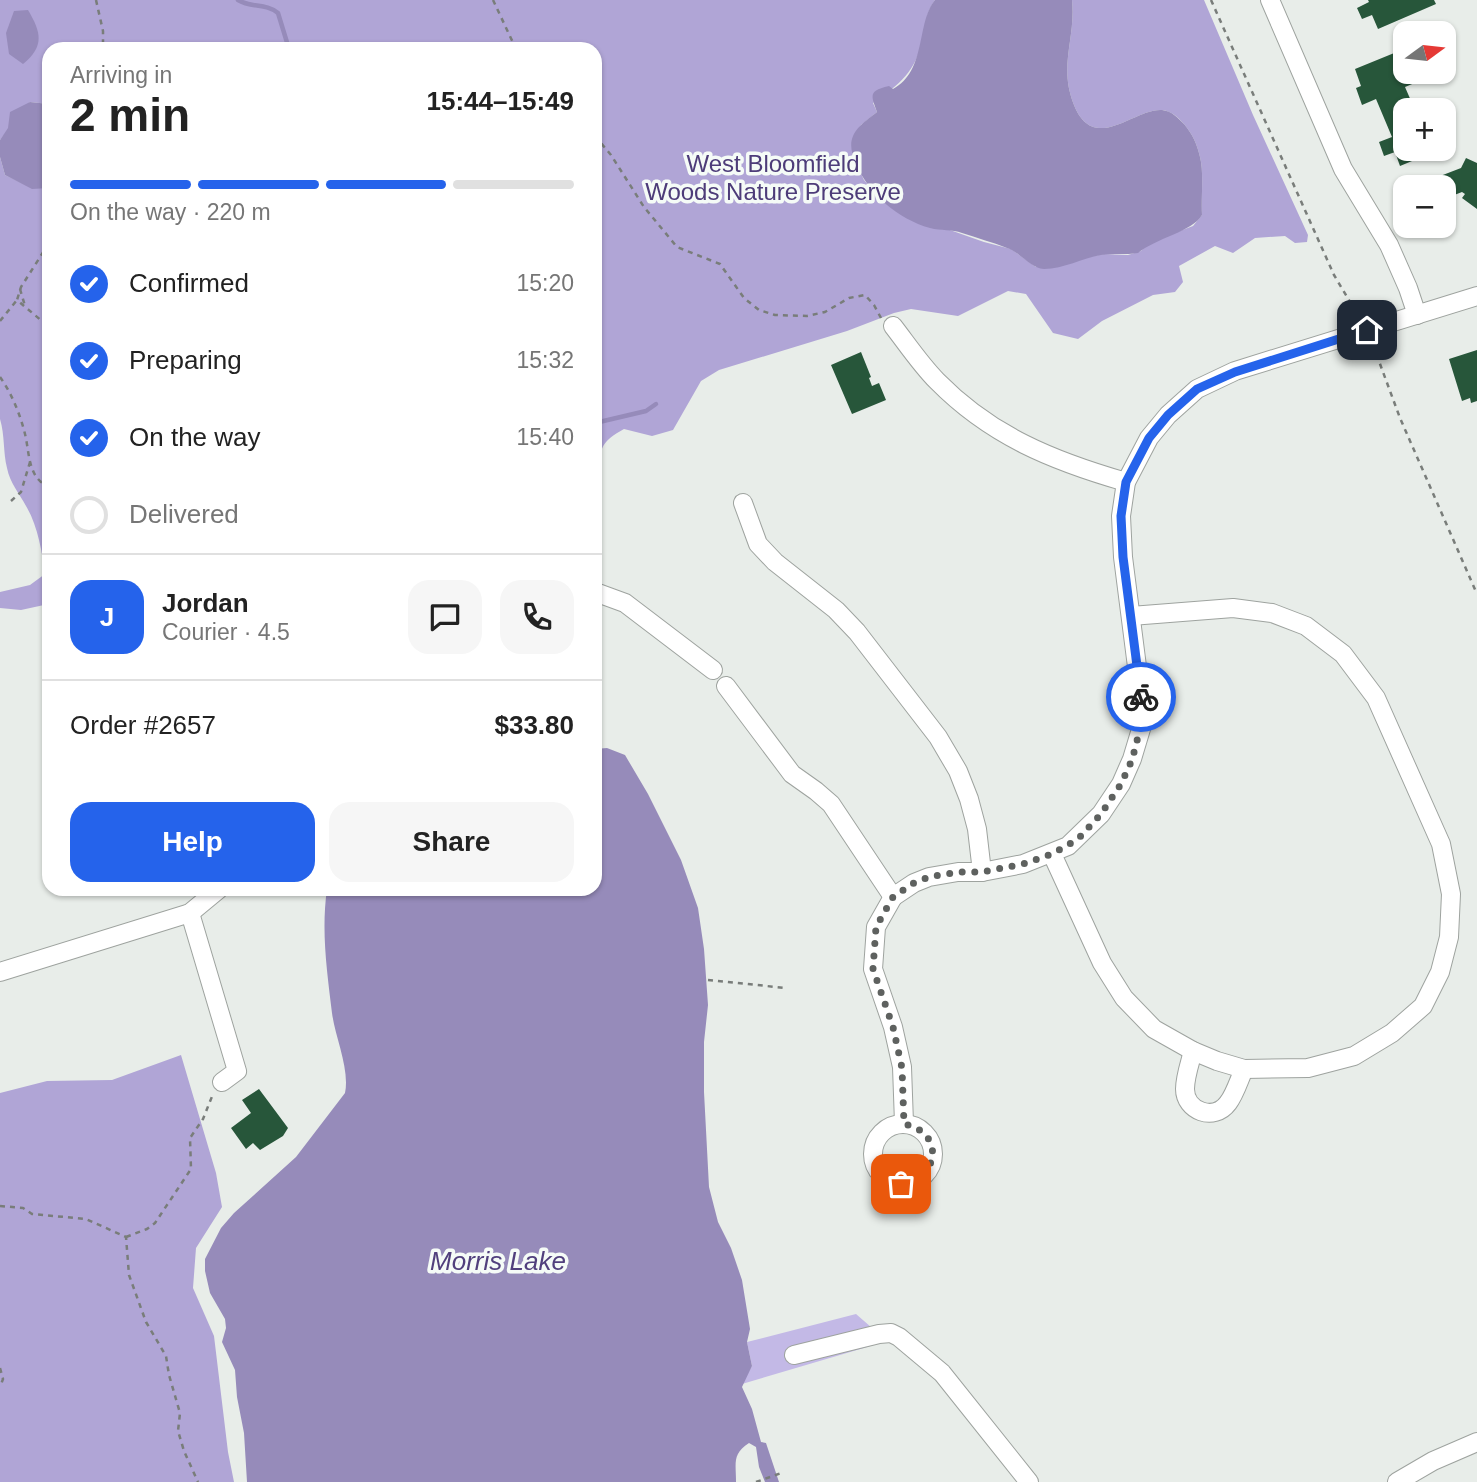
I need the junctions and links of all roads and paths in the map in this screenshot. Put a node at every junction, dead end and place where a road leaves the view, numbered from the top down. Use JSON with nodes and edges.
{"nodes":[{"id":1,"x":96,"y":0,"type":"edge"},
{"id":2,"x":493,"y":0,"type":"edge"},
{"id":3,"x":1211,"y":0,"type":"edge"},
{"id":4,"x":1270,"y":0,"type":"edge"},
{"id":5,"x":103,"y":42,"type":"edge"},
{"id":6,"x":513,"y":42,"type":"edge"},
{"id":7,"x":602,"y":144,"type":"edge"},
{"id":8,"x":42,"y":254,"type":"edge"},
{"id":9,"x":20,"y":289,"type":"junction"},
{"id":10,"x":1477,"y":296,"type":"edge"},
{"id":11,"x":17,"y":300,"type":"junction"},
{"id":12,"x":25,"y":308,"type":"junction"},
{"id":13,"x":1417,"y":315,"type":"junction"},
{"id":14,"x":0,"y":321,"type":"edge"},
{"id":15,"x":42,"y":321,"type":"edge"},
{"id":16,"x":1361,"y":321,"type":"dead end"},
{"id":17,"x":894,"y":327,"type":"joint"},
{"id":18,"x":1370,"y":337,"type":"dead end"},
{"id":19,"x":0,"y":377,"type":"edge"},
{"id":20,"x":30,"y":461,"type":"junction"},
{"id":21,"x":42,"y":482,"type":"edge"},
{"id":22,"x":1126,"y":482,"type":"junction"},
{"id":23,"x":11,"y":501,"type":"dead end"},
{"id":24,"x":743,"y":503,"type":"dead end"},
{"id":25,"x":1477,"y":594,"type":"edge"},
{"id":26,"x":602,"y":595,"type":"edge"},
{"id":27,"x":1131,"y":615,"type":"junction"},
{"id":28,"x":712,"y":670,"type":"dead end"},
{"id":29,"x":726,"y":686,"type":"dead end"},
{"id":30,"x":1052,"y":854,"type":"junction"},
{"id":31,"x":982,"y":872,"type":"junction"},
{"id":32,"x":211,"y":896,"type":"edge"},
{"id":33,"x":893,"y":897,"type":"junction"},
{"id":34,"x":190,"y":914,"type":"junction"},
{"id":35,"x":0,"y":972,"type":"edge"},
{"id":36,"x":708,"y":980,"type":"dead end"},
{"id":37,"x":786,"y":988,"type":"dead end"},
{"id":38,"x":1193,"y":1051,"type":"junction"},
{"id":39,"x":1244,"y":1069,"type":"junction"},
{"id":40,"x":222,"y":1082,"type":"joint"},
{"id":41,"x":904,"y":1124,"type":"dead end"},
{"id":42,"x":0,"y":1206,"type":"edge"},
{"id":43,"x":126,"y":1237,"type":"junction"},
{"id":44,"x":794,"y":1355,"type":"dead end"},
{"id":45,"x":0,"y":1368,"type":"edge"},
{"id":46,"x":0,"y":1387,"type":"edge"},
{"id":47,"x":1477,"y":1442,"type":"edge"},
{"id":48,"x":784,"y":1472,"type":"dead end"},
{"id":49,"x":198,"y":1482,"type":"edge"},
{"id":50,"x":756,"y":1482,"type":"edge"},
{"id":51,"x":1029,"y":1482,"type":"edge"},
{"id":52,"x":1397,"y":1482,"type":"edge"}],
"edges":[{"from":1,"to":5,"type":"path"},
{"from":2,"to":6,"type":"path"},
{"from":3,"to":16,"type":"path"},
{"from":4,"to":13,"type":"street"},
{"from":7,"to":17,"type":"path"},
{"from":8,"to":9,"type":"path"},
{"from":9,"to":11,"type":"path"},
{"from":9,"to":12,"type":"path"},
{"from":10,"to":13,"type":"street"},
{"from":11,"to":12,"type":"path"},
{"from":11,"to":14,"type":"path"},
{"from":12,"to":15,"type":"path"},
{"from":13,"to":22,"type":"street"},
{"from":17,"to":22,"type":"street"},
{"from":18,"to":25,"type":"path"},
{"from":19,"to":20,"type":"path"},
{"from":20,"to":21,"type":"path"},
{"from":20,"to":23,"type":"path"},
{"from":22,"to":27,"type":"street"},
{"from":24,"to":31,"type":"street"},
{"from":26,"to":28,"type":"street"},
{"from":27,"to":30,"type":"street"},
{"from":27,"to":39,"type":"street"},
{"from":29,"to":33,"type":"street"},
{"from":30,"to":31,"type":"street"},
{"from":30,"to":38,"type":"street"},
{"from":31,"to":33,"type":"street"},
{"from":32,"to":34,"type":"street"},
{"from":33,"to":41,"type":"street"},
{"from":34,"to":35,"type":"street"},
{"from":34,"to":40,"type":"street"},
{"from":36,"to":37,"type":"path"},
{"from":38,"to":39,"type":"street"},
{"from":38,"to":39,"type":"street"},
{"from":40,"to":43,"type":"path"},
{"from":42,"to":43,"type":"path"},
{"from":43,"to":49,"type":"path"},
{"from":44,"to":51,"type":"street"},
{"from":45,"to":46,"type":"path"},
{"from":47,"to":52,"type":"street"},
{"from":48,"to":50,"type":"path"}]}
